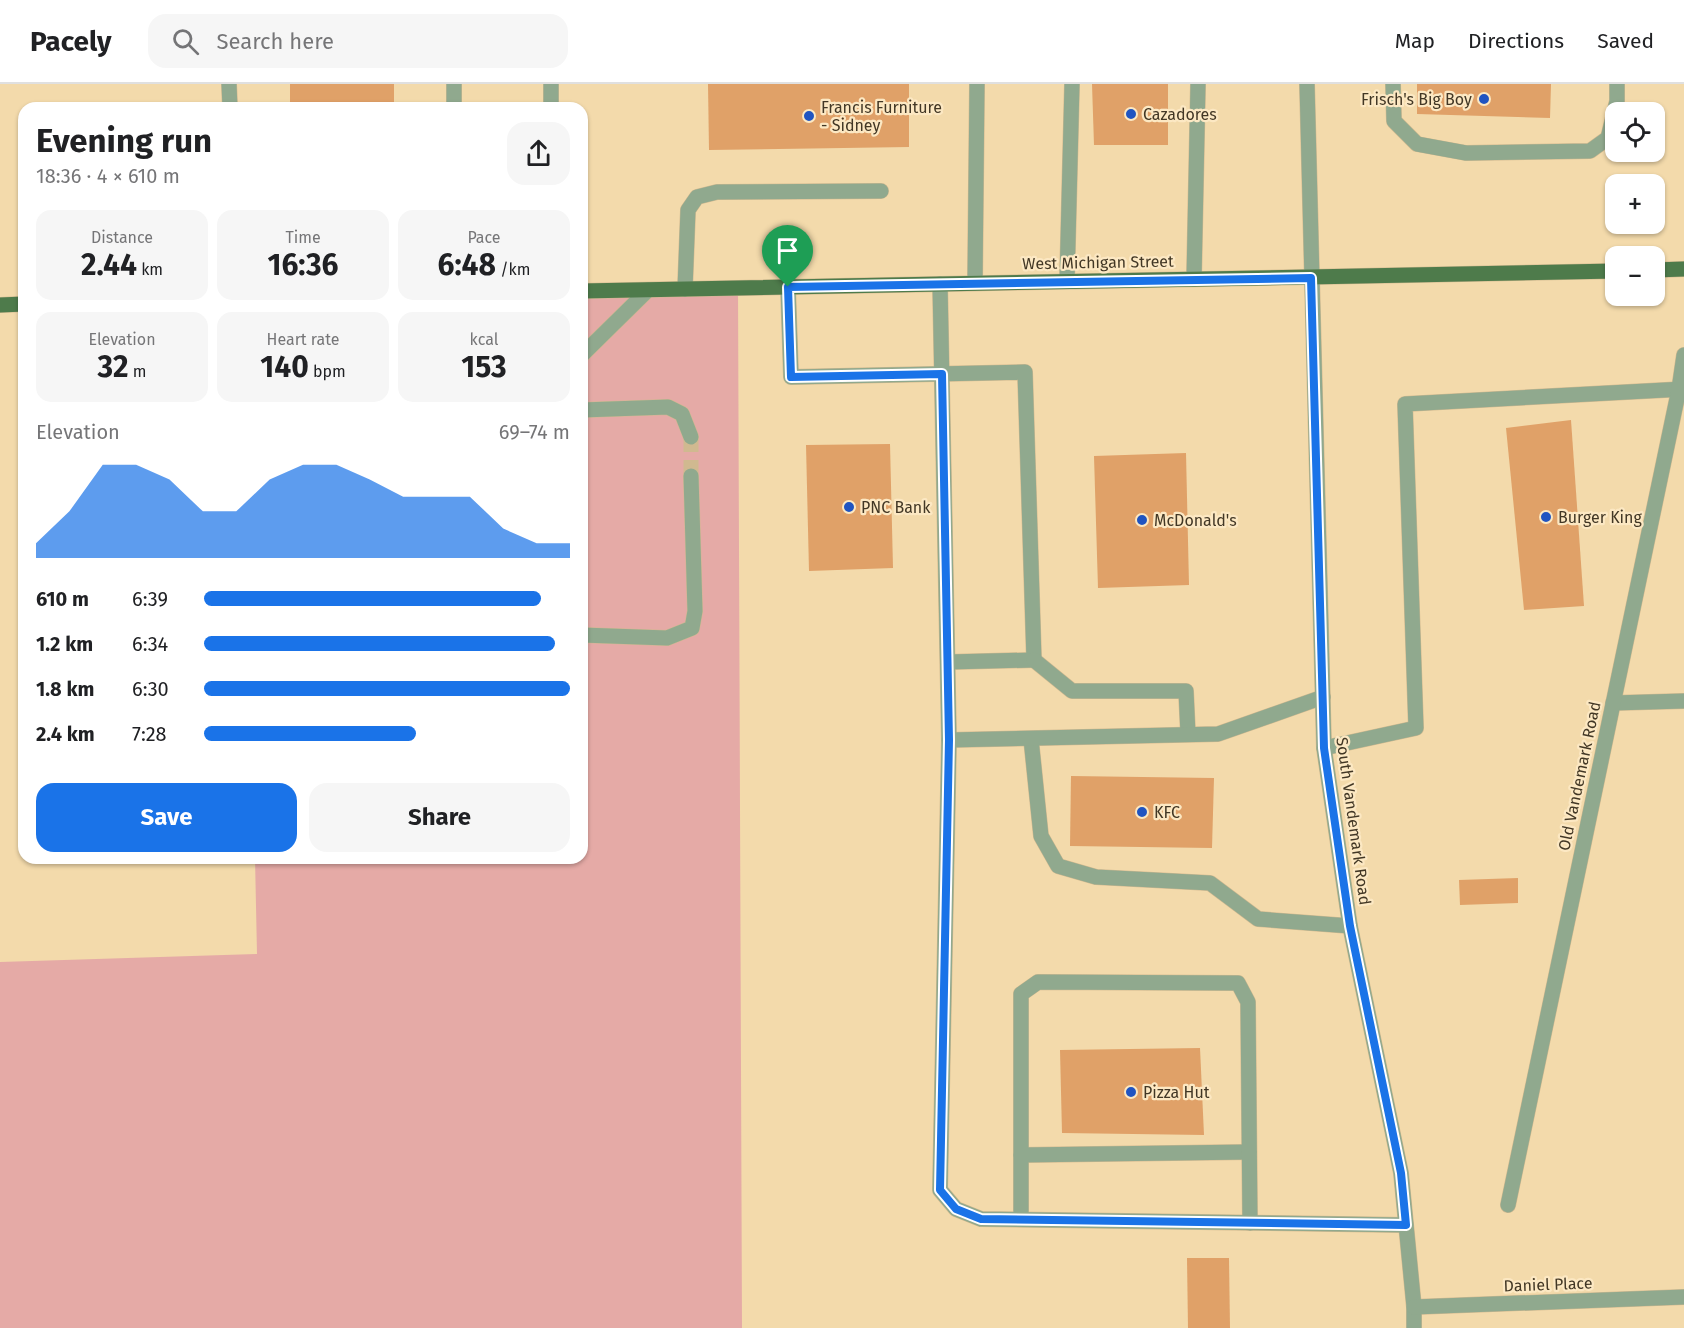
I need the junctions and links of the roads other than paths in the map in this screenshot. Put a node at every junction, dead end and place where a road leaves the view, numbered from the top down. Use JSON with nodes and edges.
{"nodes":[{"id":1,"x":229,"y":84,"type":"edge"},
{"id":2,"x":454,"y":84,"type":"edge"},
{"id":3,"x":551,"y":84,"type":"edge"},
{"id":4,"x":977,"y":84,"type":"edge"},
{"id":5,"x":1072,"y":84,"type":"edge"},
{"id":6,"x":1198,"y":84,"type":"edge"},
{"id":7,"x":1308,"y":84,"type":"edge"},
{"id":8,"x":1393,"y":84,"type":"edge"},
{"id":9,"x":1617,"y":84,"type":"edge"},
{"id":10,"x":230,"y":102,"type":"edge"},
{"id":11,"x":454,"y":102,"type":"edge"},
{"id":12,"x":551,"y":102,"type":"edge"},
{"id":13,"x":881,"y":191,"type":"dead end"},
{"id":14,"x":1684,"y":269,"type":"edge"},
{"id":15,"x":1665,"y":270,"type":"edge"},
{"id":16,"x":1605,"y":271,"type":"edge"},
{"id":17,"x":1311,"y":278,"type":"junction"},
{"id":18,"x":1194,"y":279,"type":"junction"},
{"id":19,"x":1067,"y":281,"type":"junction"},
{"id":20,"x":975,"y":283,"type":"junction"},
{"id":21,"x":940,"y":284,"type":"junction"},
{"id":22,"x":788,"y":287,"type":"junction"},
{"id":23,"x":685,"y":289,"type":"junction"},
{"id":24,"x":648,"y":290,"type":"junction"},
{"id":25,"x":588,"y":291,"type":"edge"},
{"id":26,"x":18,"y":304,"type":"edge"},
{"id":27,"x":0,"y":305,"type":"edge"},
{"id":28,"x":588,"y":349,"type":"edge"},
{"id":29,"x":1684,"y":355,"type":"edge"},
{"id":30,"x":942,"y":374,"type":"junction"},
{"id":31,"x":1682,"y":389,"type":"edge"},
{"id":32,"x":588,"y":410,"type":"edge"},
{"id":33,"x":691,"y":437,"type":"tunnel mouth"},
{"id":34,"x":691,"y":476,"type":"tunnel mouth"},
{"id":35,"x":588,"y":635,"type":"edge"},
{"id":36,"x":1034,"y":660,"type":"junction"},
{"id":37,"x":948,"y":662,"type":"junction"},
{"id":38,"x":1323,"y":697,"type":"junction"},
{"id":39,"x":1684,"y":701,"type":"edge"},
{"id":40,"x":1613,"y":703,"type":"junction"},
{"id":41,"x":1188,"y":734,"type":"junction"},
{"id":42,"x":1031,"y":739,"type":"junction"},
{"id":43,"x":949,"y":740,"type":"junction"},
{"id":44,"x":1324,"y":748,"type":"junction"},
{"id":45,"x":1350,"y":926,"type":"junction"},
{"id":46,"x":1250,"y":1152,"type":"junction"},
{"id":47,"x":1021,"y":1155,"type":"junction"},
{"id":48,"x":1508,"y":1205,"type":"dead end"},
{"id":49,"x":1021,"y":1219,"type":"junction"},
{"id":50,"x":1250,"y":1223,"type":"junction"},
{"id":51,"x":1406,"y":1225,"type":"junction"},
{"id":52,"x":1684,"y":1297,"type":"edge"},
{"id":53,"x":1414,"y":1307,"type":"junction"},
{"id":54,"x":1414,"y":1328,"type":"edge"}],
"edges":[{"from":1,"to":10,"type":"street"},
{"from":2,"to":11,"type":"street"},
{"from":3,"to":12,"type":"street"},
{"from":4,"to":20,"type":"street"},
{"from":5,"to":19,"type":"street"},
{"from":6,"to":18,"type":"street"},
{"from":7,"to":17,"type":"street","name":"South Vandemark Road"},
{"from":8,"to":9,"type":"street"},
{"from":13,"to":23,"type":"street"},
{"from":14,"to":15,"type":"main road"},
{"from":16,"to":17,"type":"main road","name":"West Michigan Street"},
{"from":17,"to":18,"type":"main road","name":"West Michigan Street"},
{"from":17,"to":38,"type":"street","name":"South Vandemark Road"},
{"from":18,"to":19,"type":"main road","name":"West Michigan Street"},
{"from":19,"to":20,"type":"main road","name":"West Michigan Street"},
{"from":20,"to":21,"type":"main road","name":"West Michigan Street"},
{"from":21,"to":22,"type":"main road","name":"West Michigan Street"},
{"from":21,"to":30,"type":"street"},
{"from":22,"to":23,"type":"main road","name":"West Michigan Street"},
{"from":22,"to":30,"type":"street"},
{"from":23,"to":24,"type":"main road","name":"West Michigan Street"},
{"from":24,"to":25,"type":"main road","name":"West Michigan Street"},
{"from":24,"to":28,"type":"street"},
{"from":26,"to":27,"type":"main road"},
{"from":29,"to":31,"type":"street","name":"Old Vandemark Road"},
{"from":30,"to":36,"type":"street"},
{"from":30,"to":37,"type":"street"},
{"from":31,"to":40,"type":"street","name":"Old Vandemark Road"},
{"from":31,"to":44,"type":"street"},
{"from":32,"to":33,"type":"street"},
{"from":34,"to":35,"type":"street"},
{"from":36,"to":37,"type":"street"},
{"from":36,"to":41,"type":"street"},
{"from":37,"to":43,"type":"street"},
{"from":38,"to":41,"type":"street"},
{"from":38,"to":44,"type":"street","name":"South Vandemark Road"},
{"from":39,"to":40,"type":"street"},
{"from":40,"to":48,"type":"street","name":"Old Vandemark Road"},
{"from":41,"to":42,"type":"street"},
{"from":42,"to":43,"type":"street"},
{"from":42,"to":45,"type":"street"},
{"from":43,"to":49,"type":"street"},
{"from":44,"to":45,"type":"street","name":"South Vandemark Road"},
{"from":45,"to":51,"type":"street","name":"South Vandemark Road"},
{"from":46,"to":47,"type":"street"},
{"from":46,"to":47,"type":"street"},
{"from":46,"to":50,"type":"street"},
{"from":47,"to":49,"type":"street"},
{"from":49,"to":50,"type":"street"},
{"from":50,"to":51,"type":"street"},
{"from":51,"to":53,"type":"street","name":"South Vandemark Road"},
{"from":52,"to":53,"type":"street","name":"Daniel Place"},
{"from":53,"to":54,"type":"street","name":"South Vandemark Road"}]}
